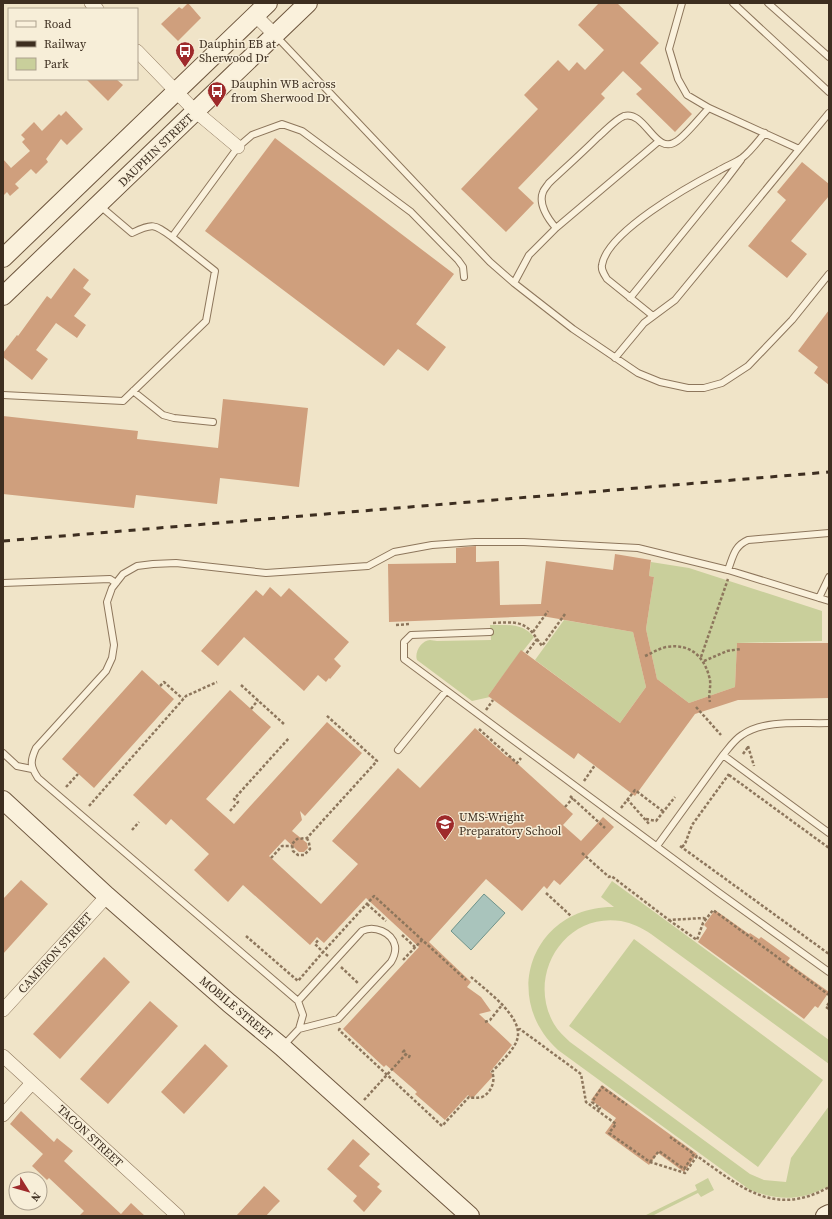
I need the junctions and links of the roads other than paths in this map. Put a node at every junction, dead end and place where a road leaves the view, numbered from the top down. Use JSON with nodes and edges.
{"nodes":[{"id":1,"x":308,"y":3,"type":"edge"},
{"id":2,"x":682,"y":3,"type":"edge"},
{"id":3,"x":733,"y":3,"type":"edge"},
{"id":4,"x":768,"y":3,"type":"edge"},
{"id":5,"x":261,"y":9,"type":"edge"},
{"id":6,"x":275,"y":35,"type":"junction"},
{"id":7,"x":138,"y":52,"type":"edge"},
{"id":8,"x":829,"y":57,"type":"edge"},
{"id":9,"x":176,"y":92,"type":"junction"},
{"id":10,"x":829,"y":92,"type":"edge"},
{"id":11,"x":709,"y":108,"type":"junction"},
{"id":12,"x":195,"y":112,"type":"junction"},
{"id":13,"x":829,"y":113,"type":"edge"},
{"id":14,"x":765,"y":133,"type":"junction"},
{"id":15,"x":659,"y":141,"type":"junction"},
{"id":16,"x":238,"y":147,"type":"junction"},
{"id":17,"x":799,"y":149,"type":"junction"},
{"id":18,"x":743,"y":158,"type":"junction"},
{"id":19,"x":99,"y":205,"type":"junction"},
{"id":20,"x":556,"y":228,"type":"junction"},
{"id":21,"x":172,"y":237,"type":"junction"},
{"id":22,"x":3,"y":258,"type":"edge"},
{"id":23,"x":829,"y":274,"type":"edge"},
{"id":24,"x":464,"y":277,"type":"dead end"},
{"id":25,"x":514,"y":283,"type":"junction"},
{"id":26,"x":3,"y":296,"type":"edge"},
{"id":27,"x":630,"y":298,"type":"junction"},
{"id":28,"x":653,"y":316,"type":"junction"},
{"id":29,"x":615,"y":358,"type":"junction"},
{"id":30,"x":133,"y":391,"type":"junction"},
{"id":31,"x":3,"y":395,"type":"edge"},
{"id":32,"x":213,"y":422,"type":"dead end"},
{"id":33,"x":829,"y":533,"type":"edge"},
{"id":34,"x":728,"y":570,"type":"junction"},
{"id":35,"x":829,"y":577,"type":"edge"},
{"id":36,"x":3,"y":583,"type":"edge"},
{"id":37,"x":116,"y":583,"type":"junction"},
{"id":38,"x":819,"y":598,"type":"junction"},
{"id":39,"x":829,"y":601,"type":"edge"},
{"id":40,"x":490,"y":632,"type":"dead end"},
{"id":41,"x":446,"y":691,"type":"junction"},
{"id":42,"x":829,"y":723,"type":"edge"},
{"id":43,"x":398,"y":750,"type":"dead end"},
{"id":44,"x":3,"y":753,"type":"edge"},
{"id":45,"x":723,"y":756,"type":"junction"},
{"id":46,"x":32,"y":769,"type":"junction"},
{"id":47,"x":3,"y":800,"type":"edge"},
{"id":48,"x":829,"y":833,"type":"edge"},
{"id":49,"x":657,"y":846,"type":"junction"},
{"id":50,"x":107,"y":896,"type":"junction"},
{"id":51,"x":829,"y":972,"type":"edge"},
{"id":52,"x":298,"y":1001,"type":"junction"},
{"id":53,"x":3,"y":1010,"type":"edge"},
{"id":54,"x":299,"y":1029,"type":"junction"},
{"id":55,"x":282,"y":1047,"type":"junction"},
{"id":56,"x":3,"y":1056,"type":"edge"},
{"id":57,"x":32,"y":1083,"type":"junction"},
{"id":58,"x":3,"y":1115,"type":"edge"},
{"id":59,"x":829,"y":1214,"type":"edge"},
{"id":60,"x":178,"y":1216,"type":"edge"},
{"id":61,"x":470,"y":1216,"type":"edge"},
{"id":62,"x":825,"y":1216,"type":"edge"}],
"edges":[{"from":1,"to":6,"type":"main road","name":"DAUPHIN STREET"},
{"from":2,"to":11,"type":"lane"},
{"from":3,"to":10,"type":"lane"},
{"from":4,"to":8,"type":"lane"},
{"from":5,"to":6,"type":"street"},
{"from":5,"to":9,"type":"main road"},
{"from":6,"to":12,"type":"main road","name":"DAUPHIN STREET"},
{"from":6,"to":25,"type":"lane"},
{"from":7,"to":9,"type":"street"},
{"from":9,"to":12,"type":"street"},
{"from":9,"to":22,"type":"main road"},
{"from":11,"to":14,"type":"lane"},
{"from":11,"to":15,"type":"lane"},
{"from":12,"to":16,"type":"street"},
{"from":12,"to":19,"type":"main road","name":"DAUPHIN STREET"},
{"from":13,"to":17,"type":"lane"},
{"from":14,"to":17,"type":"lane"},
{"from":14,"to":18,"type":"lane"},
{"from":15,"to":20,"type":"lane"},
{"from":15,"to":20,"type":"lane"},
{"from":16,"to":21,"type":"lane"},
{"from":16,"to":24,"type":"lane"},
{"from":17,"to":28,"type":"lane"},
{"from":18,"to":27,"type":"lane"},
{"from":18,"to":27,"type":"lane"},
{"from":19,"to":21,"type":"lane"},
{"from":19,"to":26,"type":"main road","name":"DAUPHIN STREET"},
{"from":20,"to":25,"type":"lane"},
{"from":21,"to":30,"type":"lane"},
{"from":23,"to":29,"type":"lane"},
{"from":25,"to":29,"type":"lane"},
{"from":27,"to":28,"type":"lane"},
{"from":28,"to":29,"type":"lane"},
{"from":30,"to":31,"type":"lane"},
{"from":30,"to":32,"type":"lane"},
{"from":33,"to":34,"type":"lane"},
{"from":34,"to":37,"type":"lane"},
{"from":34,"to":38,"type":"lane"},
{"from":35,"to":38,"type":"lane"},
{"from":36,"to":37,"type":"lane"},
{"from":37,"to":46,"type":"lane"},
{"from":38,"to":39,"type":"lane"},
{"from":40,"to":41,"type":"lane"},
{"from":41,"to":43,"type":"lane"},
{"from":41,"to":49,"type":"lane"},
{"from":42,"to":45,"type":"lane"},
{"from":44,"to":46,"type":"lane"},
{"from":45,"to":48,"type":"lane"},
{"from":45,"to":49,"type":"lane"},
{"from":46,"to":52,"type":"lane"},
{"from":47,"to":50,"type":"main road","name":"MOBILE STREET"},
{"from":49,"to":51,"type":"lane"},
{"from":50,"to":53,"type":"street","name":"CAMERON STREET"},
{"from":50,"to":55,"type":"main road","name":"MOBILE STREET"},
{"from":52,"to":54,"type":"lane"},
{"from":52,"to":54,"type":"lane"},
{"from":54,"to":55,"type":"lane"},
{"from":55,"to":61,"type":"main road","name":"MOBILE STREET"},
{"from":56,"to":57,"type":"street","name":"TACON STREET"},
{"from":57,"to":58,"type":"street"},
{"from":57,"to":60,"type":"street","name":"TACON STREET"},
{"from":59,"to":62,"type":"main road"}]}
